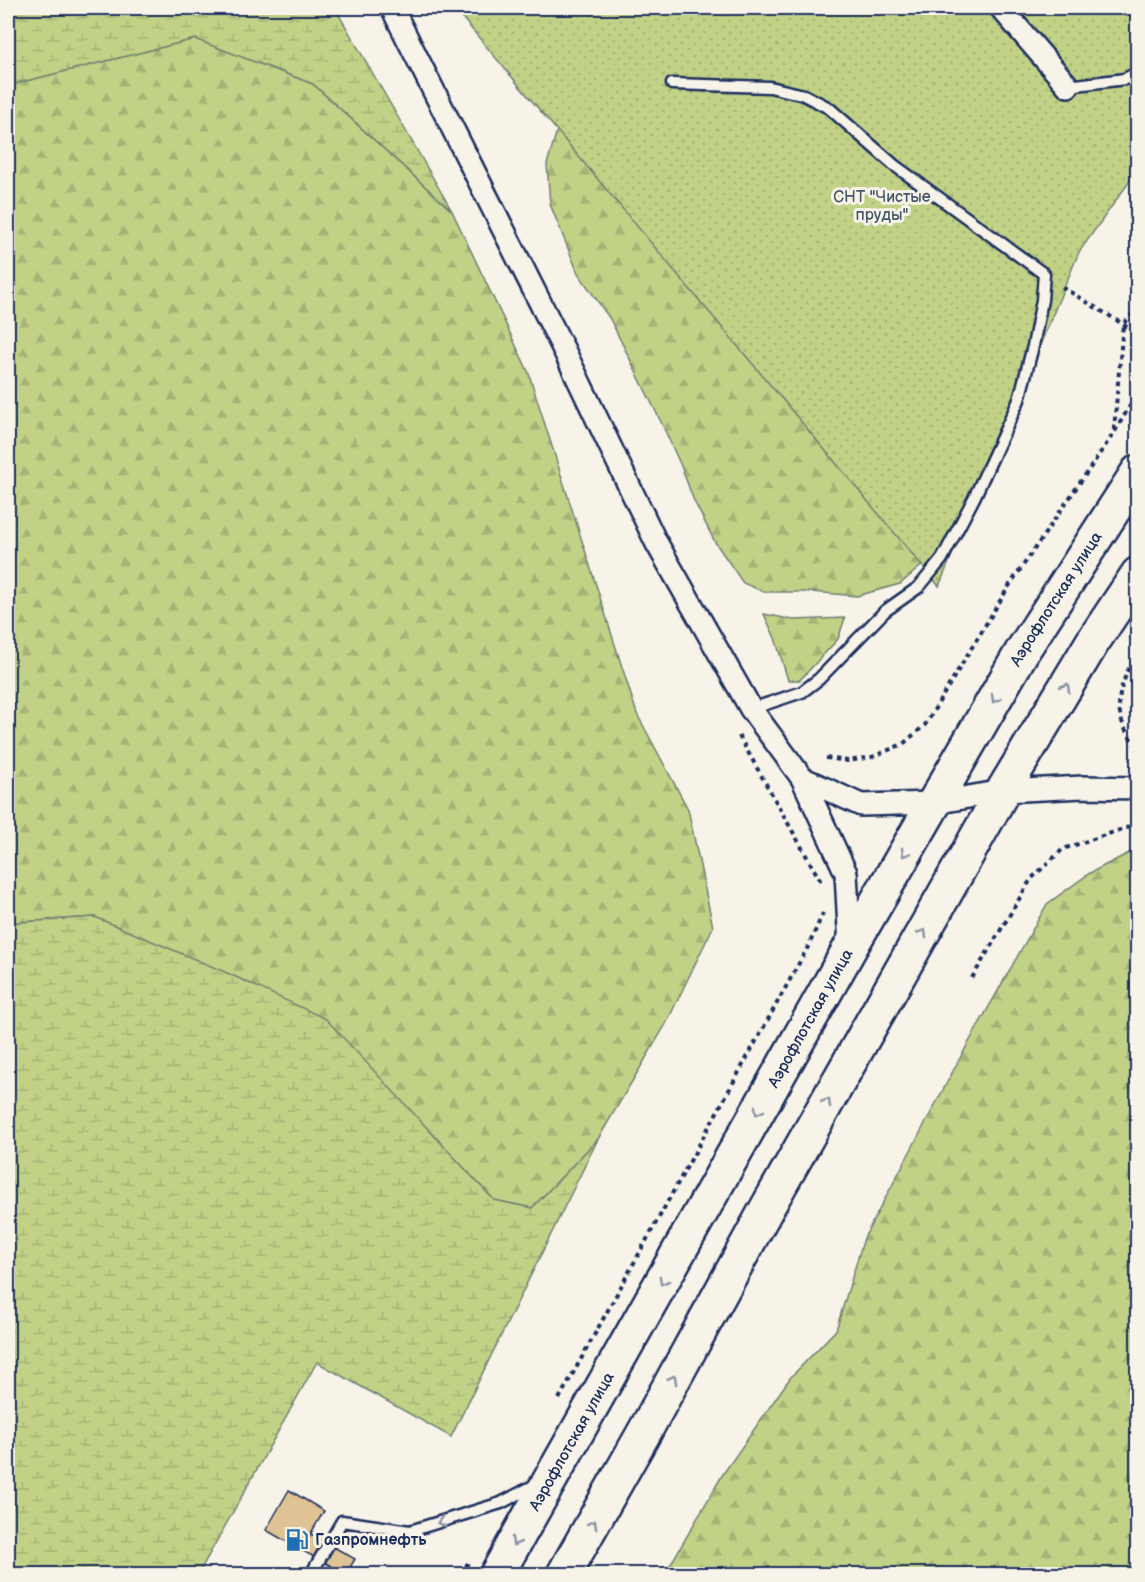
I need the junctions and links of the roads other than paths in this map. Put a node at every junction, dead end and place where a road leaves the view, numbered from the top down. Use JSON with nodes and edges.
{"nodes":[{"id":1,"x":392,"y":8,"type":"edge"},
{"id":2,"x":1000,"y":8,"type":"edge"},
{"id":3,"x":1137,"y":72,"type":"edge"},
{"id":4,"x":672,"y":84,"type":"dead end"},
{"id":5,"x":1068,"y":86,"type":"joint"},
{"id":6,"x":1137,"y":472,"type":"edge"},
{"id":7,"x":1137,"y":574,"type":"edge"},
{"id":8,"x":751,"y":709,"type":"junction"},
{"id":9,"x":802,"y":778,"type":"junction"},
{"id":10,"x":1137,"y":788,"type":"edge"},
{"id":11,"x":1003,"y":791,"type":"junction"},
{"id":12,"x":934,"y":803,"type":"junction"},
{"id":13,"x":850,"y":948,"type":"junction"},
{"id":14,"x":553,"y":1476,"type":"junction"},
{"id":15,"x":311,"y":1575,"type":"edge"},
{"id":16,"x":497,"y":1575,"type":"edge"},
{"id":17,"x":564,"y":1575,"type":"edge"}],
"edges":[{"from":1,"to":8,"type":"street"},
{"from":2,"to":5,"type":"street"},
{"from":3,"to":5,"type":"lane"},
{"from":4,"to":8,"type":"lane"},
{"from":6,"to":12,"type":"main road","name":"Аэрофлотская улица","one_way":true},
{"from":11,"to":7,"type":"main road","one_way":true},
{"from":8,"to":9,"type":"street"},
{"from":9,"to":12,"type":"street"},
{"from":9,"to":13,"type":"street"},
{"from":10,"to":11,"type":"street"},
{"from":11,"to":12,"type":"street"},
{"from":17,"to":11,"type":"main road","one_way":true},
{"from":12,"to":13,"type":"main road","name":"Аэрофлотская улица","one_way":true},
{"from":13,"to":14,"type":"main road","name":"Аэрофлотская улица","one_way":true},
{"from":14,"to":15,"type":"lane","one_way":true},
{"from":14,"to":16,"type":"main road","name":"Аэрофлотская улица","one_way":true}]}
